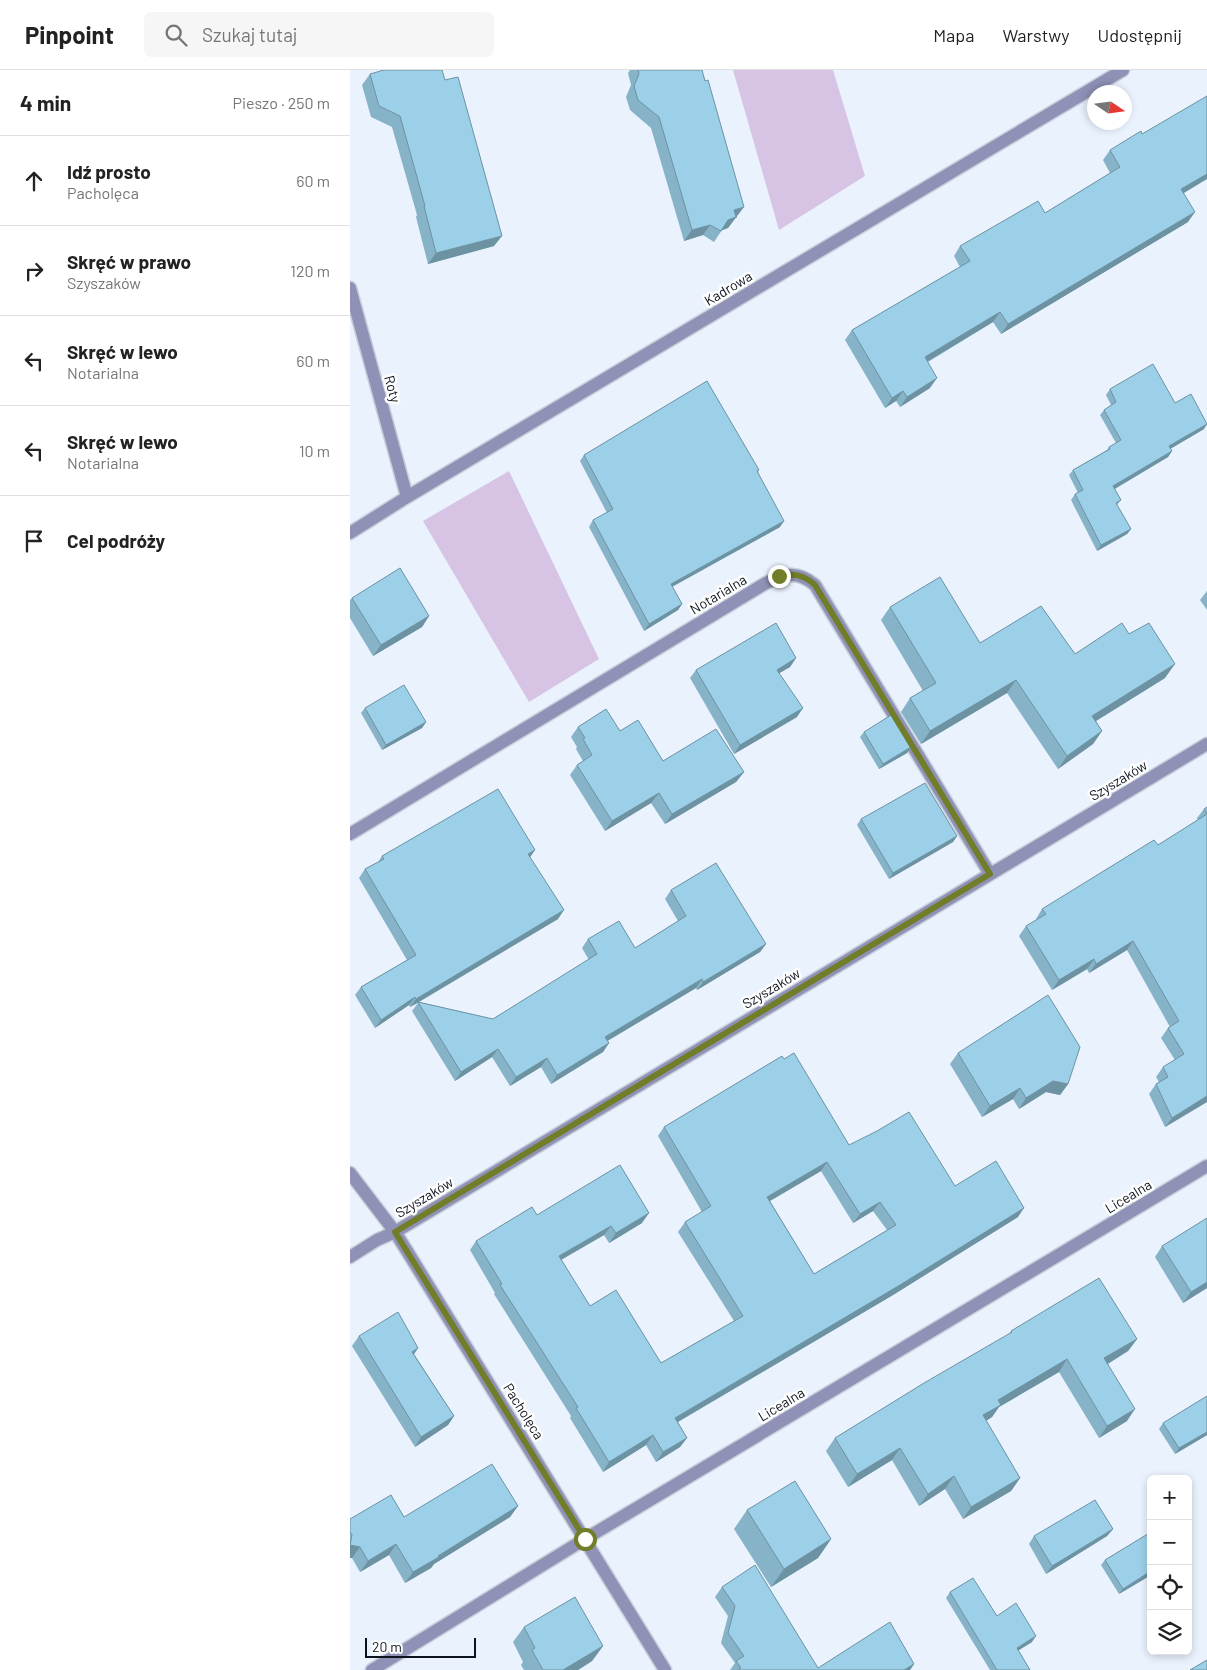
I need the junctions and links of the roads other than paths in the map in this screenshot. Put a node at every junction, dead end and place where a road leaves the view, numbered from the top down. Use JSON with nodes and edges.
{"nodes":[{"id":1,"x":1123,"y":70,"type":"edge"},
{"id":2,"x":350,"y":288,"type":"edge"},
{"id":3,"x":407,"y":497,"type":"junction"},
{"id":4,"x":350,"y":533,"type":"edge"},
{"id":5,"x":1207,"y":744,"type":"edge"},
{"id":6,"x":350,"y":834,"type":"edge"},
{"id":7,"x":990,"y":874,"type":"junction"},
{"id":8,"x":1207,"y":1166,"type":"edge"},
{"id":9,"x":350,"y":1173,"type":"edge"},
{"id":10,"x":395,"y":1232,"type":"junction"},
{"id":11,"x":350,"y":1257,"type":"edge"},
{"id":12,"x":585,"y":1539,"type":"junction"},
{"id":13,"x":372,"y":1670,"type":"edge"},
{"id":14,"x":664,"y":1670,"type":"edge"}],
"edges":[{"from":1,"to":3,"type":"street","name":"Kadrowa"},
{"from":2,"to":3,"type":"street","name":"Roty"},
{"from":3,"to":4,"type":"street","name":"Kadrowa"},
{"from":5,"to":7,"type":"street","name":"Szyszaków"},
{"from":6,"to":7,"type":"street","name":"Notarialna"},
{"from":7,"to":10,"type":"street","name":"Szyszaków"},
{"from":8,"to":12,"type":"street","name":"Licealna"},
{"from":9,"to":10,"type":"street","name":"Pacholęca"},
{"from":10,"to":11,"type":"street","name":"Szyszaków"},
{"from":10,"to":12,"type":"street","name":"Pacholęca"},
{"from":12,"to":13,"type":"street","name":"Licealna"},
{"from":12,"to":14,"type":"street","name":"Pacholęca"}]}
